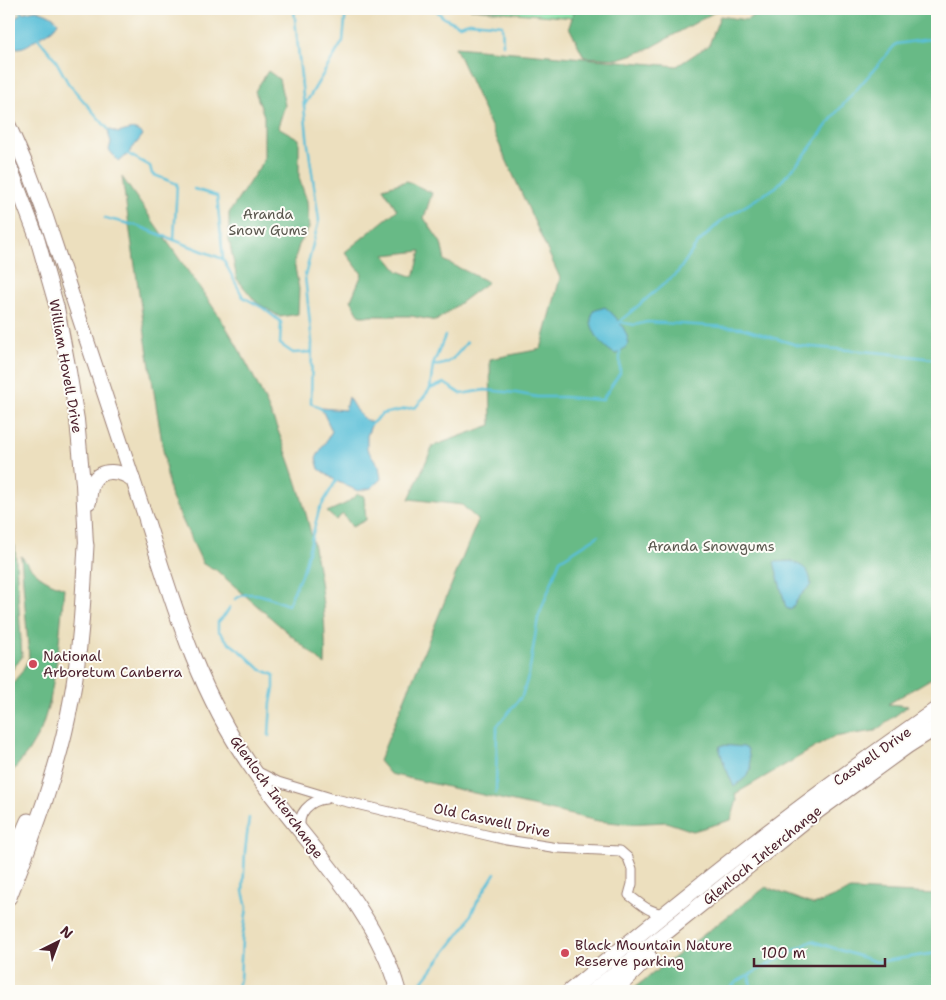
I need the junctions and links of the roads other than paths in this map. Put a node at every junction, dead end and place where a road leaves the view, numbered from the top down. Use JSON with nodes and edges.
{"nodes":[{"id":1,"x":9,"y":126,"type":"edge"},
{"id":2,"x":9,"y":164,"type":"edge"},
{"id":3,"x":133,"y":480,"type":"junction"},
{"id":4,"x":147,"y":522,"type":"joint"},
{"id":5,"x":86,"y":545,"type":"junction"},
{"id":6,"x":78,"y":657,"type":"junction"},
{"id":7,"x":937,"y":709,"type":"edge"},
{"id":8,"x":937,"y":727,"type":"edge"},
{"id":9,"x":250,"y":765,"type":"junction"},
{"id":10,"x":331,"y":798,"type":"junction"},
{"id":11,"x":304,"y":836,"type":"junction"},
{"id":12,"x":759,"y":857,"type":"junction"},
{"id":13,"x":9,"y":865,"type":"edge"},
{"id":14,"x":9,"y":897,"type":"edge"},
{"id":15,"x":665,"y":914,"type":"junction"},
{"id":16,"x":398,"y":991,"type":"edge"},
{"id":17,"x":570,"y":991,"type":"edge"},
{"id":18,"x":593,"y":991,"type":"edge"},
{"id":19,"x":614,"y":991,"type":"edge"}],
"edges":[{"from":1,"to":3,"type":"main road","name":"William Hovell Drive"},
{"from":2,"to":5,"type":"main road","name":"William Hovell Drive"},
{"from":3,"to":4,"type":"main road","name":"Glenloch Interchange"},
{"from":3,"to":5,"type":"main road"},
{"from":4,"to":9,"type":"highway","name":"Glenloch Interchange"},
{"from":5,"to":6,"type":"highway"},
{"from":6,"to":13,"type":"highway"},
{"from":6,"to":14,"type":"highway"},
{"from":7,"to":15,"type":"highway","name":"Caswell Drive"},
{"from":8,"to":12,"type":"highway","name":"Glenloch Interchange"},
{"from":9,"to":10,"type":"street","name":"Old Caswell Drive"},
{"from":9,"to":11,"type":"highway","name":"Glenloch Interchange"},
{"from":10,"to":11,"type":"street"},
{"from":10,"to":15,"type":"street","name":"Old Caswell Drive"},
{"from":11,"to":16,"type":"highway","name":"Glenloch Interchange"},
{"from":12,"to":18,"type":"highway","name":"Glenloch Interchange"},
{"from":12,"to":19,"type":"highway"},
{"from":15,"to":17,"type":"highway"}]}
